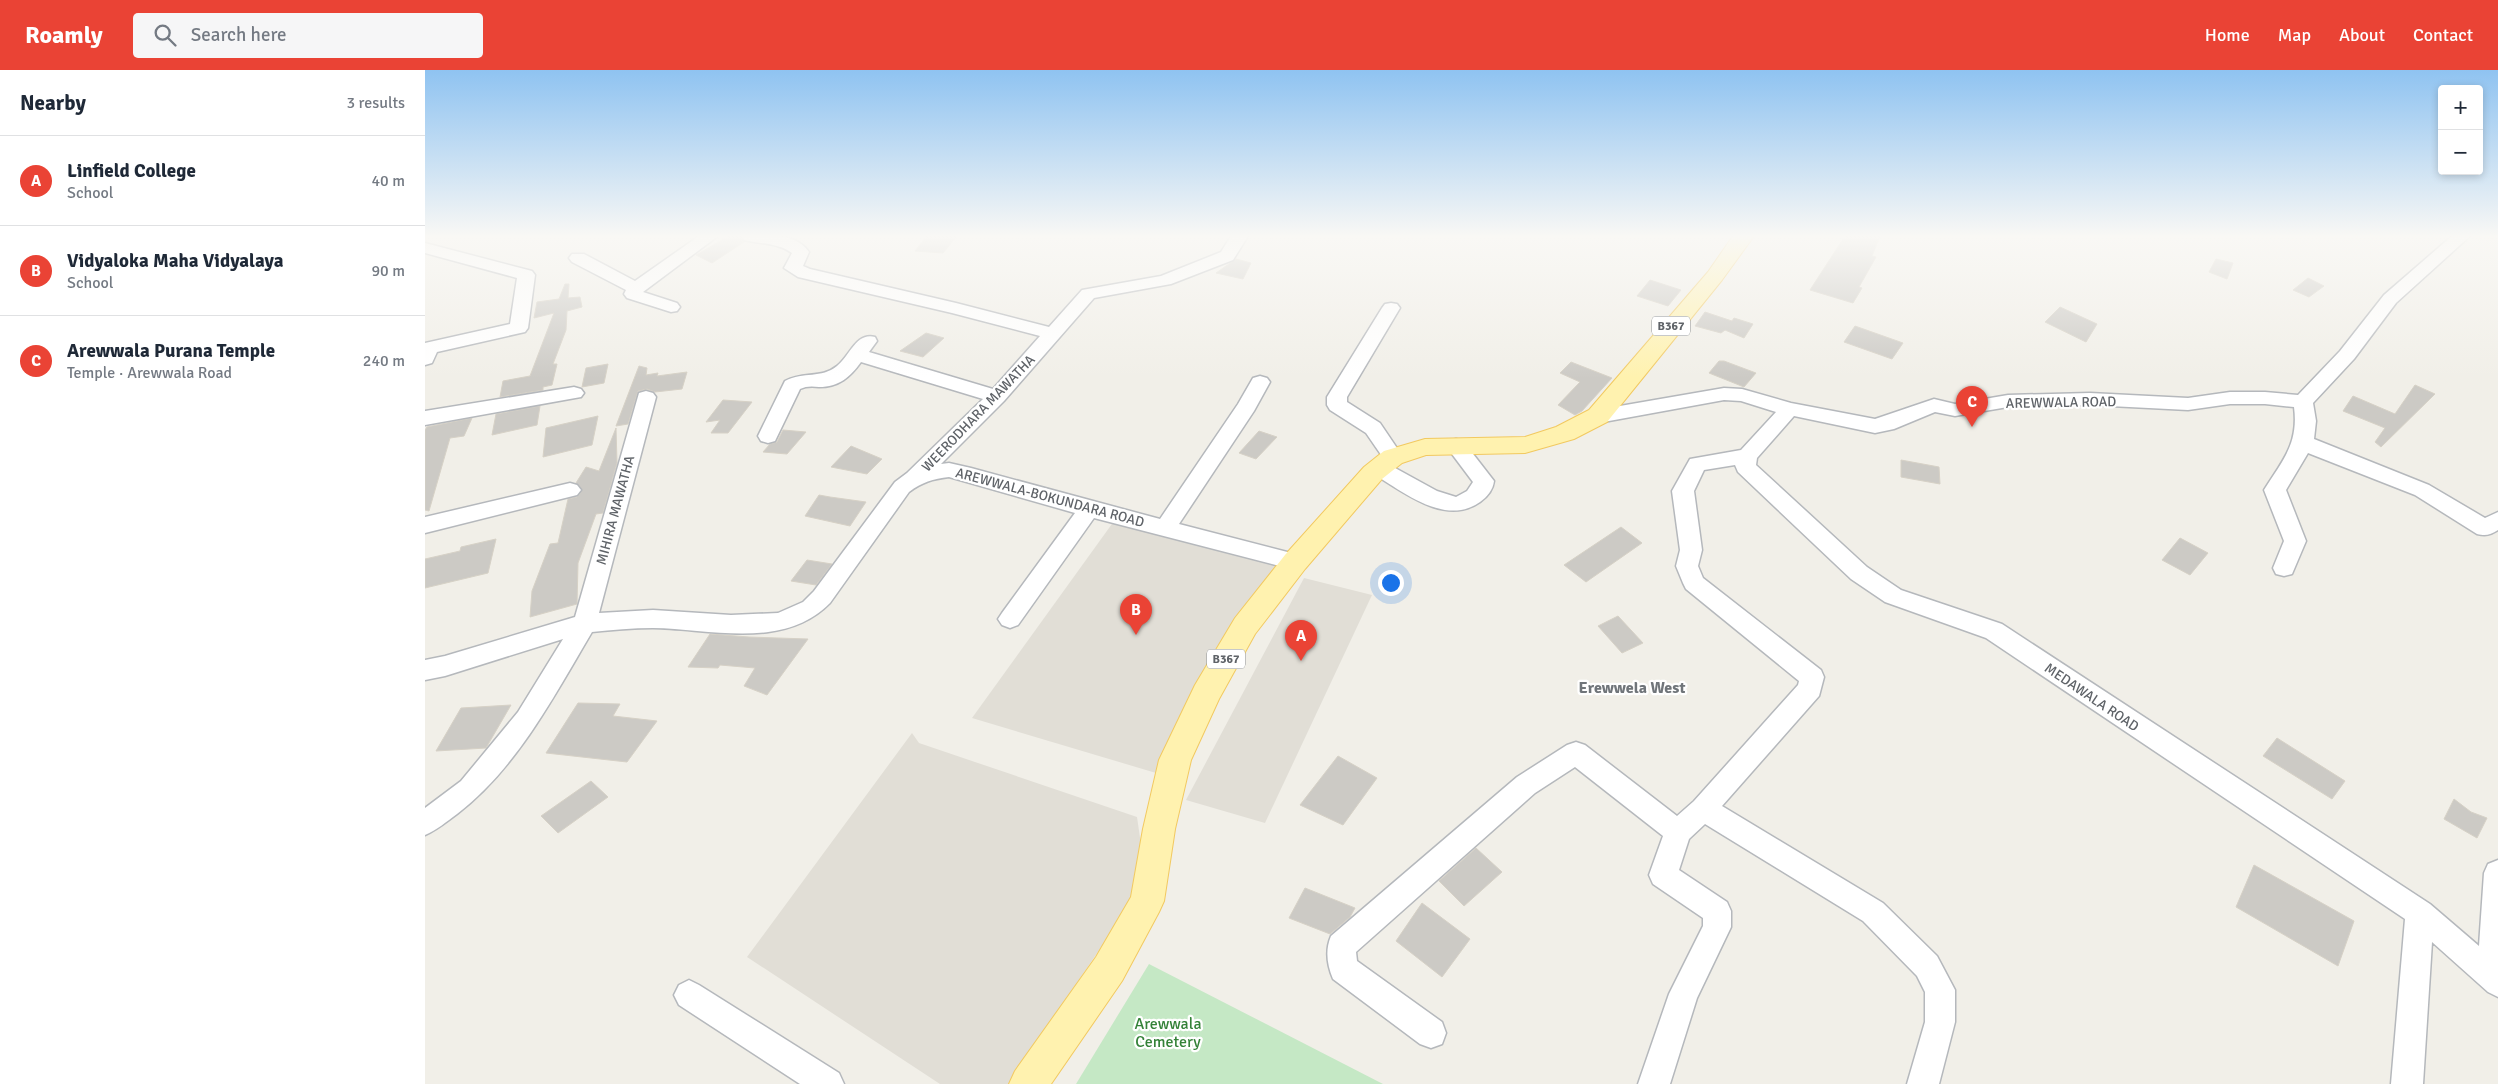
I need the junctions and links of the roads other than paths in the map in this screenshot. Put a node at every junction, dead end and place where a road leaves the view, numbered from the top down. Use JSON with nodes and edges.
{"nodes":[{"id":1,"x":525,"y":283,"type":"edge"},
{"id":2,"x":627,"y":283,"type":"edge"},
{"id":3,"x":643,"y":283,"type":"edge"},
{"id":4,"x":849,"y":283,"type":"edge"},
{"id":5,"x":1147,"y":283,"type":"edge"},
{"id":6,"x":1709,"y":283,"type":"edge"},
{"id":7,"x":2408,"y":283,"type":"edge"},
{"id":8,"x":636,"y":288,"type":"junction"},
{"id":9,"x":671,"y":307,"type":"dead end"},
{"id":10,"x":1391,"y":308,"type":"dead end"},
{"id":11,"x":1053,"y":334,"type":"junction"},
{"id":12,"x":425,"y":359,"type":"edge"},
{"id":13,"x":1260,"y":382,"type":"dead end"},
{"id":14,"x":575,"y":393,"type":"dead end"},
{"id":15,"x":646,"y":397,"type":"dead end"},
{"id":16,"x":997,"y":397,"type":"junction"},
{"id":17,"x":2303,"y":402,"type":"junction"},
{"id":18,"x":1790,"y":408,"type":"junction"},
{"id":19,"x":1598,"y":416,"type":"junction"},
{"id":20,"x":425,"y":418,"type":"edge"},
{"id":21,"x":768,"y":436,"type":"dead end"},
{"id":22,"x":2303,"y":443,"type":"junction"},
{"id":23,"x":1456,"y":446,"type":"junction"},
{"id":24,"x":1747,"y":456,"type":"junction"},
{"id":25,"x":1386,"y":462,"type":"junction"},
{"id":26,"x":914,"y":478,"type":"junction"},
{"id":27,"x":570,"y":490,"type":"dead end"},
{"id":28,"x":1089,"y":509,"type":"junction"},
{"id":29,"x":2498,"y":520,"type":"edge"},
{"id":30,"x":425,"y":525,"type":"edge"},
{"id":31,"x":1165,"y":528,"type":"junction"},
{"id":32,"x":1295,"y":562,"type":"junction"},
{"id":33,"x":2284,"y":568,"type":"dead end"},
{"id":34,"x":1010,"y":619,"type":"dead end"},
{"id":35,"x":585,"y":623,"type":"junction"},
{"id":36,"x":425,"y":670,"type":"edge"},
{"id":37,"x":1703,"y":809,"type":"junction"},
{"id":38,"x":425,"y":823,"type":"edge"},
{"id":39,"x":1678,"y":832,"type":"junction"},
{"id":40,"x":2498,"y":873,"type":"edge"},
{"id":41,"x":2420,"y":913,"type":"junction"},
{"id":42,"x":2495,"y":980,"type":"edge"},
{"id":43,"x":689,"y":995,"type":"dead end"},
{"id":44,"x":1431,"y":1033,"type":"dead end"},
{"id":45,"x":828,"y":1084,"type":"edge"},
{"id":46,"x":1029,"y":1084,"type":"edge"},
{"id":47,"x":1654,"y":1084,"type":"edge"},
{"id":48,"x":1923,"y":1084,"type":"edge"},
{"id":49,"x":2407,"y":1084,"type":"edge"}],
"edges":[{"from":1,"to":12,"type":"street"},
{"from":2,"to":8,"type":"street"},
{"from":3,"to":8,"type":"street"},
{"from":4,"to":11,"type":"street"},
{"from":5,"to":11,"type":"street","name":"WEERODHARA MAWATHA"},
{"from":6,"to":19,"type":"main road","number":"B367"},
{"from":7,"to":17,"type":"street"},
{"from":8,"to":9,"type":"street"},
{"from":10,"to":25,"type":"street"},
{"from":11,"to":16,"type":"street","name":"WEERODHARA MAWATHA"},
{"from":13,"to":31,"type":"street"},
{"from":14,"to":20,"type":"street"},
{"from":15,"to":35,"type":"street","name":"MIHIRA MAWATHA"},
{"from":16,"to":21,"type":"street"},
{"from":16,"to":26,"type":"street","name":"WEERODHARA MAWATHA"},
{"from":17,"to":18,"type":"street","name":"AREWWALA ROAD"},
{"from":17,"to":22,"type":"street"},
{"from":18,"to":19,"type":"street","name":"AREWWALA ROAD"},
{"from":18,"to":24,"type":"street"},
{"from":19,"to":23,"type":"main road","number":"B367"},
{"from":22,"to":29,"type":"street"},
{"from":22,"to":33,"type":"street"},
{"from":23,"to":25,"type":"main road","number":"B367"},
{"from":23,"to":25,"type":"street"},
{"from":24,"to":37,"type":"street"},
{"from":24,"to":41,"type":"street","name":"MEDAWALA ROAD"},
{"from":25,"to":32,"type":"main road","number":"B367"},
{"from":26,"to":28,"type":"street","name":"AREWWALA-BOKUNDARA ROAD"},
{"from":26,"to":35,"type":"street","name":"AREWWALA-BOKUNDARA ROAD"},
{"from":27,"to":30,"type":"street"},
{"from":28,"to":31,"type":"street","name":"AREWWALA-BOKUNDARA ROAD"},
{"from":28,"to":34,"type":"street"},
{"from":31,"to":32,"type":"street","name":"AREWWALA-BOKUNDARA ROAD"},
{"from":32,"to":46,"type":"main road","number":"B367"},
{"from":35,"to":36,"type":"street","name":"AREWWALA-BOKUNDARA ROAD"},
{"from":35,"to":38,"type":"street","name":"MIHIRA MAWATHA"},
{"from":37,"to":39,"type":"street"},
{"from":37,"to":48,"type":"street"},
{"from":39,"to":44,"type":"street"},
{"from":39,"to":47,"type":"street"},
{"from":40,"to":42,"type":"street"},
{"from":41,"to":42,"type":"street","name":"MEDAWALA ROAD"},
{"from":41,"to":49,"type":"street"},
{"from":43,"to":45,"type":"street"}]}
